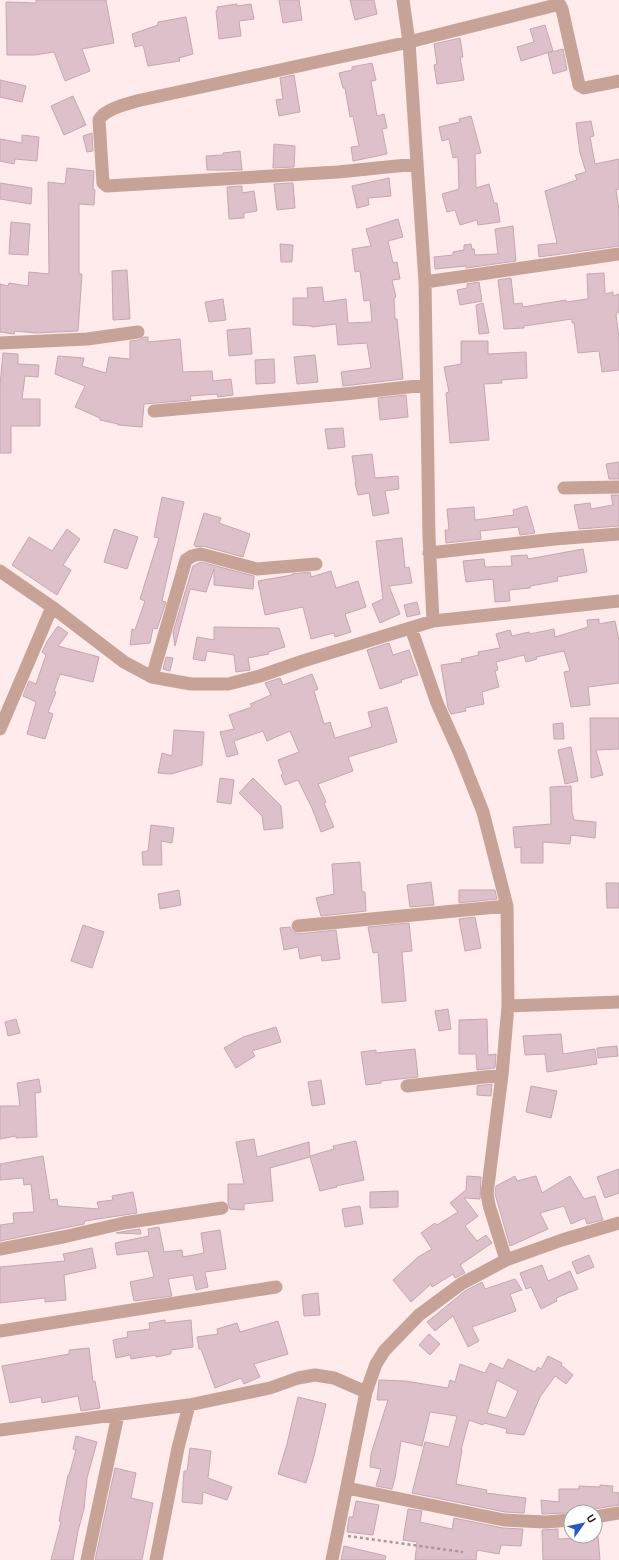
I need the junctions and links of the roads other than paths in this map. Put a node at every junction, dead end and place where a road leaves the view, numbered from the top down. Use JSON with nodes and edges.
{"nodes":[{"id":1,"x":403,"y":0,"type":"edge"},
{"id":2,"x":409,"y":42,"type":"junction"},
{"id":3,"x":619,"y":80,"type":"edge"},
{"id":4,"x":417,"y":164,"type":"junction"},
{"id":5,"x":619,"y":254,"type":"edge"},
{"id":6,"x":425,"y":282,"type":"junction"},
{"id":7,"x":138,"y":332,"type":"dead end"},
{"id":8,"x":0,"y":343,"type":"edge"},
{"id":9,"x":426,"y":384,"type":"junction"},
{"id":10,"x":154,"y":411,"type":"dead end"},
{"id":11,"x":619,"y":487,"type":"edge"},
{"id":12,"x":564,"y":488,"type":"dead end"},
{"id":13,"x":619,"y":534,"type":"edge"},
{"id":14,"x":429,"y":553,"type":"junction"},
{"id":15,"x":316,"y":564,"type":"dead end"},
{"id":16,"x":0,"y":571,"type":"edge"},
{"id":17,"x":619,"y":601,"type":"edge"},
{"id":18,"x":52,"y":608,"type":"junction"},
{"id":19,"x":433,"y":621,"type":"junction"},
{"id":20,"x":411,"y":628,"type":"junction"},
{"id":21,"x":152,"y":677,"type":"junction"},
{"id":22,"x":0,"y":729,"type":"edge"},
{"id":23,"x":507,"y":906,"type":"junction"},
{"id":24,"x":298,"y":926,"type":"dead end"},
{"id":25,"x":619,"y":1002,"type":"edge"},
{"id":26,"x":508,"y":1006,"type":"junction"},
{"id":27,"x":502,"y":1074,"type":"junction"},
{"id":28,"x":407,"y":1086,"type":"dead end"},
{"id":29,"x":222,"y":1208,"type":"dead end"},
{"id":30,"x":619,"y":1223,"type":"edge"},
{"id":31,"x":0,"y":1249,"type":"edge"},
{"id":32,"x":506,"y":1260,"type":"junction"},
{"id":33,"x":276,"y":1287,"type":"dead end"},
{"id":34,"x":0,"y":1330,"type":"edge"},
{"id":35,"x":366,"y":1392,"type":"junction"},
{"id":36,"x":189,"y":1405,"type":"junction"},
{"id":37,"x":118,"y":1415,"type":"junction"},
{"id":38,"x":0,"y":1430,"type":"edge"},
{"id":39,"x":347,"y":1488,"type":"junction"},
{"id":40,"x":619,"y":1514,"type":"edge"},
{"id":41,"x":603,"y":1515,"type":"edge"},
{"id":42,"x":563,"y":1521,"type":"edge"},
{"id":43,"x":87,"y":1560,"type":"edge"},
{"id":44,"x":156,"y":1560,"type":"edge"},
{"id":45,"x":332,"y":1560,"type":"edge"}],
"edges":[{"from":1,"to":2,"type":"street"},
{"from":2,"to":3,"type":"street"},
{"from":2,"to":4,"type":"street"},
{"from":2,"to":4,"type":"street"},
{"from":4,"to":6,"type":"street"},
{"from":5,"to":6,"type":"street"},
{"from":6,"to":9,"type":"street"},
{"from":7,"to":8,"type":"street"},
{"from":9,"to":10,"type":"street"},
{"from":9,"to":14,"type":"street"},
{"from":11,"to":12,"type":"street"},
{"from":13,"to":14,"type":"street"},
{"from":14,"to":19,"type":"street"},
{"from":15,"to":21,"type":"street"},
{"from":16,"to":18,"type":"street"},
{"from":17,"to":19,"type":"street"},
{"from":18,"to":21,"type":"street"},
{"from":18,"to":22,"type":"street"},
{"from":19,"to":20,"type":"street"},
{"from":20,"to":21,"type":"street"},
{"from":20,"to":23,"type":"street"},
{"from":23,"to":24,"type":"street"},
{"from":23,"to":26,"type":"street"},
{"from":25,"to":26,"type":"street"},
{"from":26,"to":27,"type":"street"},
{"from":27,"to":28,"type":"street"},
{"from":27,"to":32,"type":"street"},
{"from":29,"to":31,"type":"street"},
{"from":30,"to":32,"type":"street"},
{"from":32,"to":35,"type":"street"},
{"from":33,"to":34,"type":"street"},
{"from":35,"to":36,"type":"street"},
{"from":35,"to":39,"type":"street"},
{"from":36,"to":37,"type":"street"},
{"from":36,"to":44,"type":"street"},
{"from":37,"to":38,"type":"street"},
{"from":37,"to":43,"type":"street"},
{"from":39,"to":42,"type":"street"},
{"from":39,"to":45,"type":"street"},
{"from":40,"to":41,"type":"street"}]}
